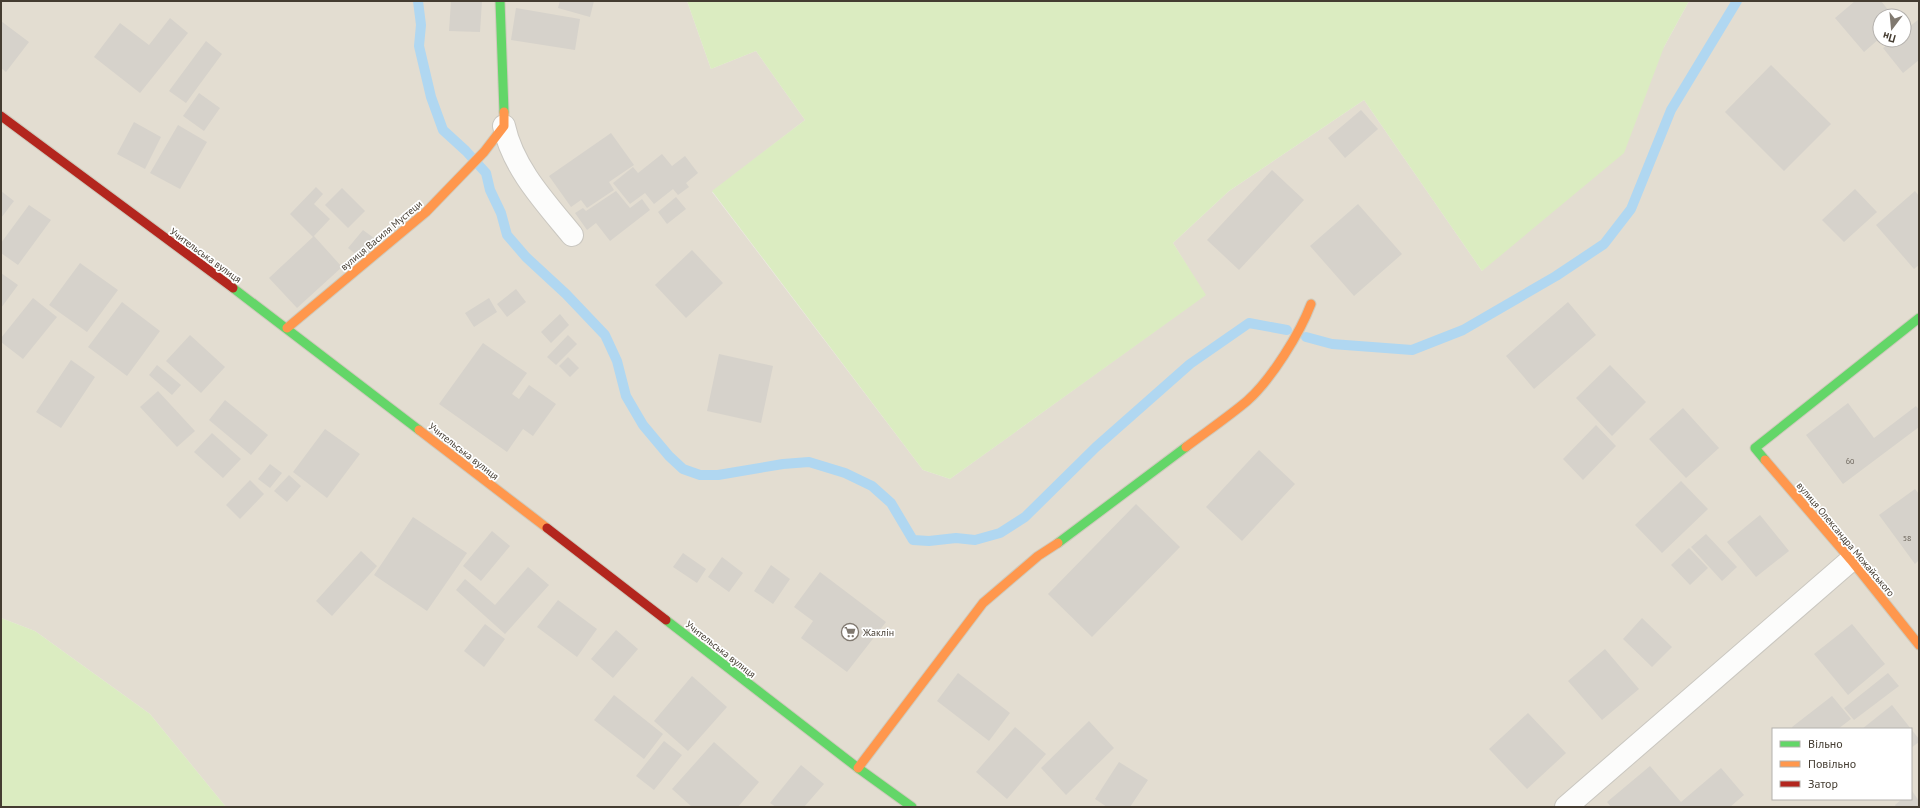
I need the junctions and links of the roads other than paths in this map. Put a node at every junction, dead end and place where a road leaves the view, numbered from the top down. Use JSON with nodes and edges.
{"nodes":[{"id":1,"x":500,"y":1,"type":"edge"},
{"id":2,"x":1,"y":116,"type":"edge"},
{"id":3,"x":504,"y":126,"type":"junction"},
{"id":4,"x":572,"y":235,"type":"dead end"},
{"id":5,"x":1311,"y":304,"type":"dead end"},
{"id":6,"x":1919,"y":318,"type":"edge"},
{"id":7,"x":287,"y":328,"type":"junction"},
{"id":8,"x":1851,"y":560,"type":"junction"},
{"id":9,"x":1919,"y":645,"type":"edge"},
{"id":10,"x":858,"y":768,"type":"junction"},
{"id":11,"x":1572,"y":805,"type":"edge"},
{"id":12,"x":912,"y":807,"type":"edge"}],
"edges":[{"from":1,"to":3,"type":"street"},
{"from":2,"to":7,"type":"street","name":"Учительська вулиця"},
{"from":3,"to":4,"type":"street"},
{"from":3,"to":7,"type":"street","name":"вулиця Василя Мустеци"},
{"from":5,"to":10,"type":"street"},
{"from":6,"to":8,"type":"street","name":"вулиця Олександра Можайського"},
{"from":7,"to":10,"type":"street","name":"Учительська вулиця"},
{"from":8,"to":9,"type":"street","name":"вулиця Олександра Можайського"},
{"from":8,"to":11,"type":"street"},
{"from":10,"to":12,"type":"street","name":"Учительська вулиця"}]}
